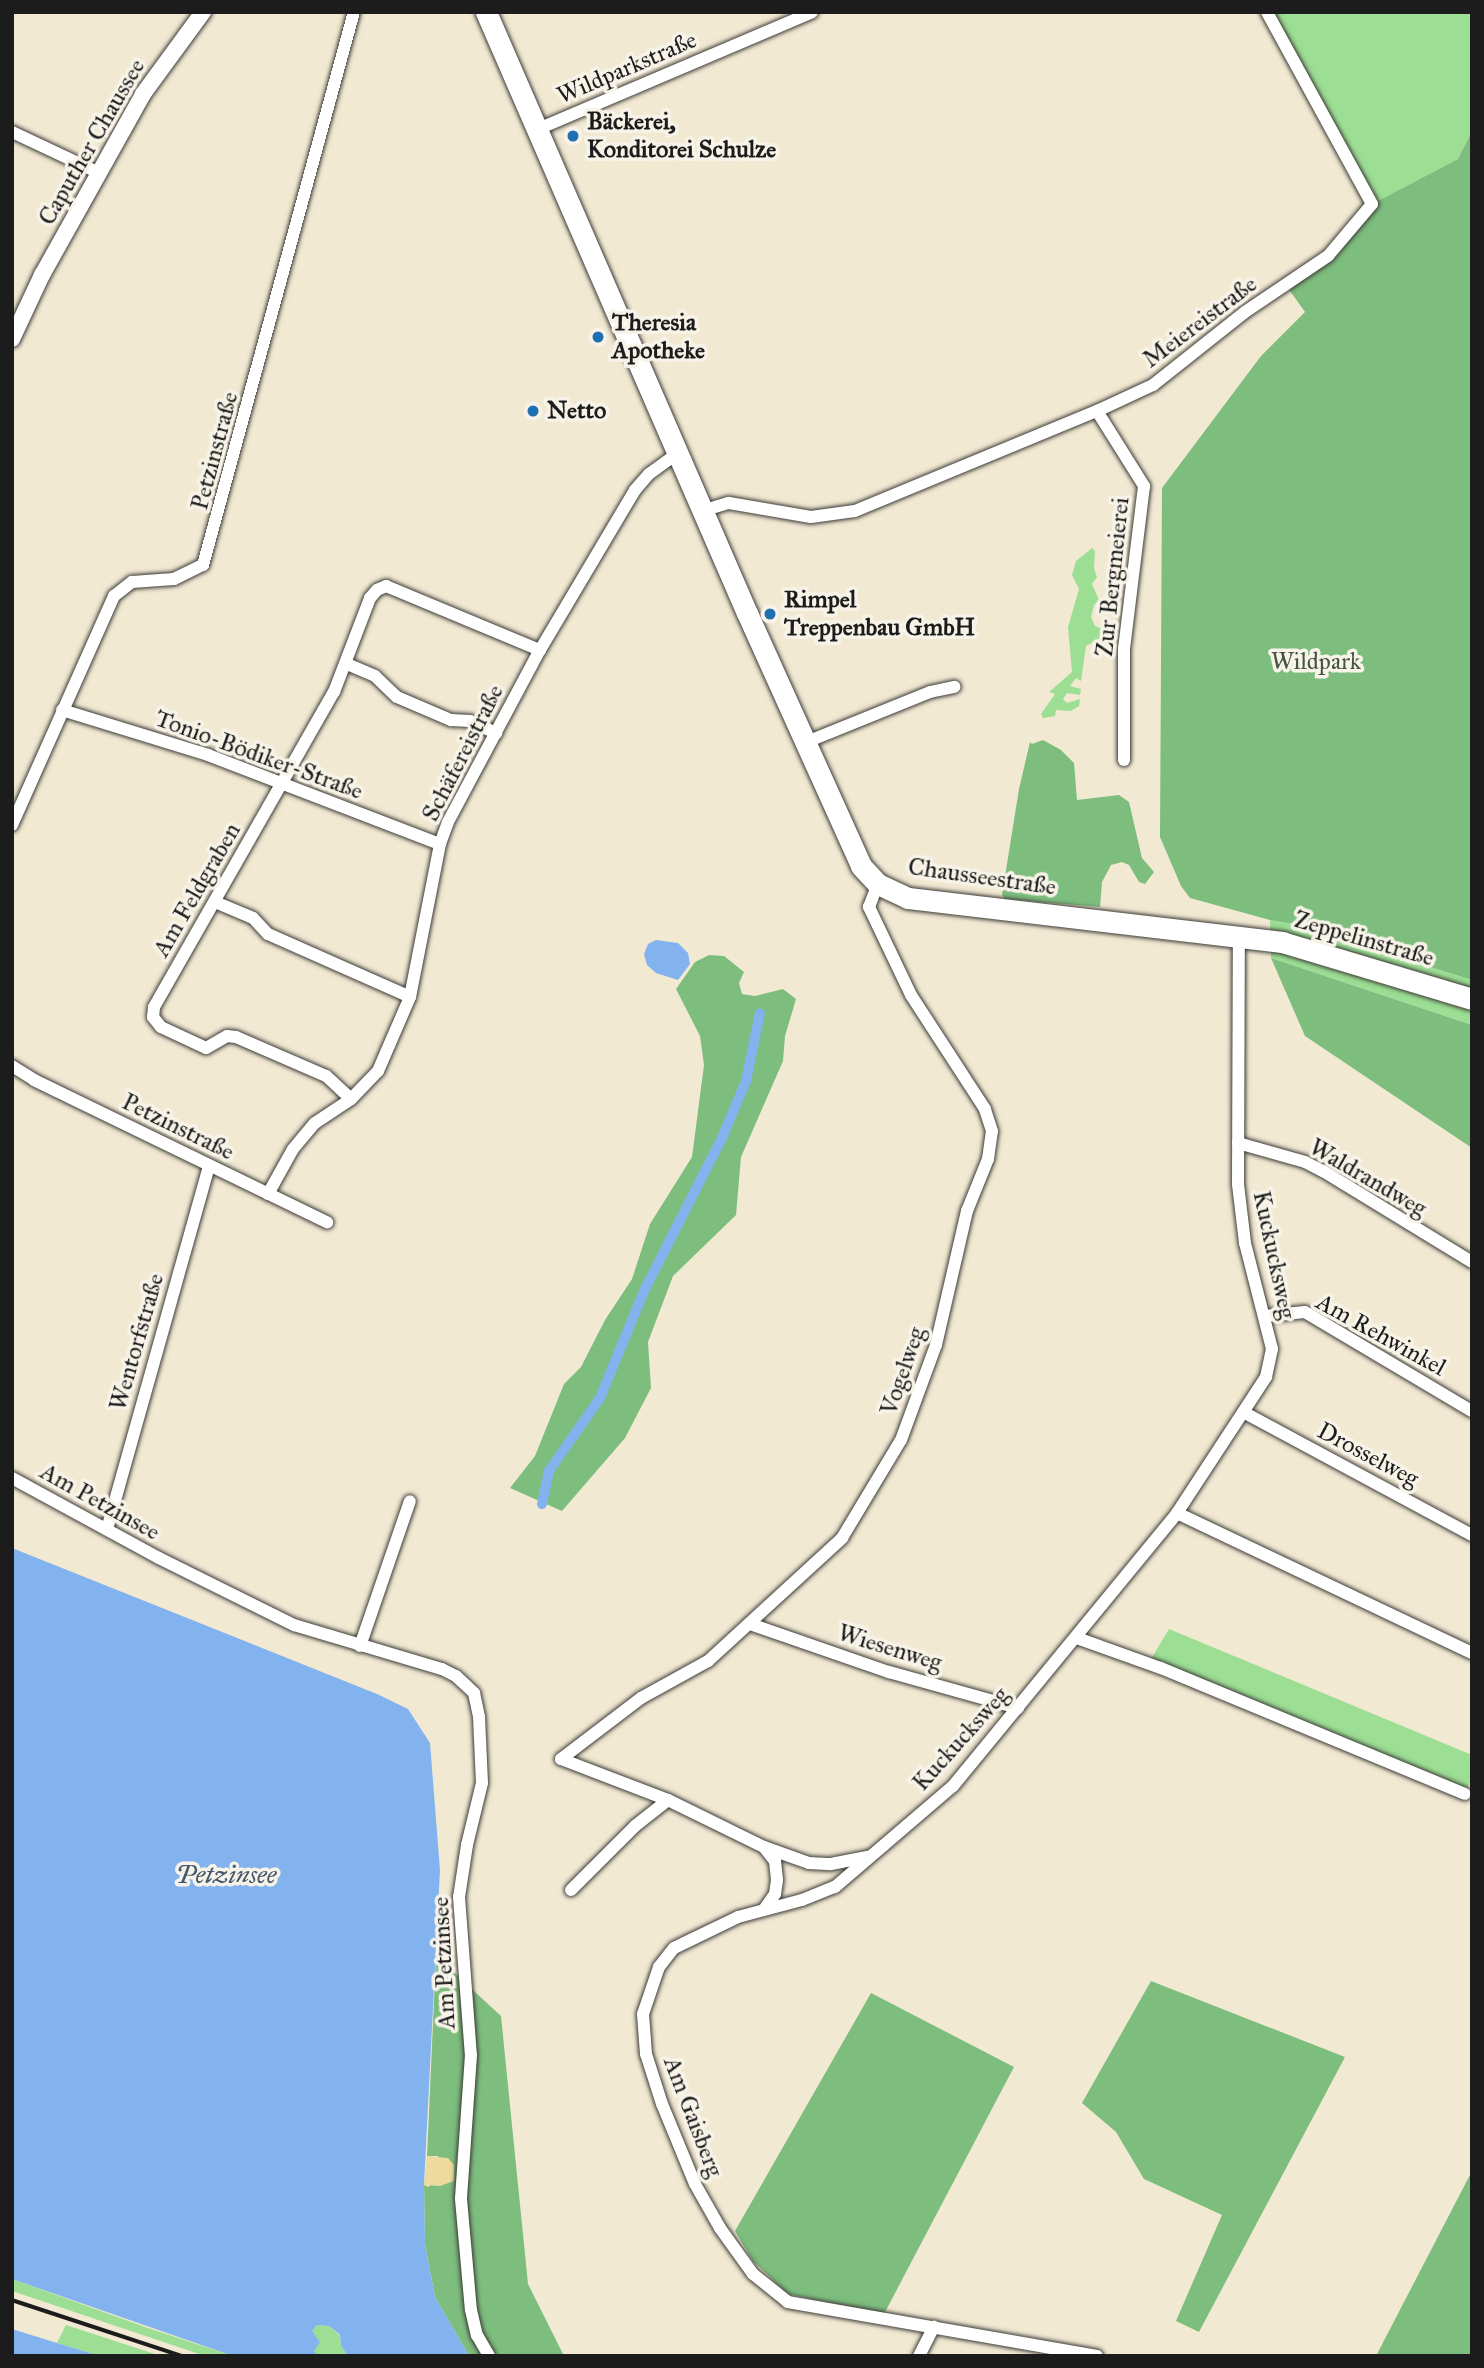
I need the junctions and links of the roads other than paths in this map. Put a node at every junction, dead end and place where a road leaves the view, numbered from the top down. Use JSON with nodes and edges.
{"nodes":[{"id":1,"x":203,"y":12,"type":"edge"},
{"id":2,"x":354,"y":12,"type":"edge"},
{"id":3,"x":486,"y":12,"type":"edge"},
{"id":4,"x":812,"y":12,"type":"edge"},
{"id":5,"x":1267,"y":12,"type":"edge"},
{"id":6,"x":536,"y":130,"type":"junction"},
{"id":7,"x":12,"y":132,"type":"edge"},
{"id":8,"x":99,"y":173,"type":"junction"},
{"id":9,"x":12,"y":339,"type":"edge"},
{"id":10,"x":1097,"y":411,"type":"junction"},
{"id":11,"x":677,"y":454,"type":"junction"},
{"id":12,"x":702,"y":511,"type":"junction"},
{"id":13,"x":540,"y":650,"type":"junction"},
{"id":14,"x":346,"y":664,"type":"junction"},
{"id":15,"x":954,"y":687,"type":"dead end"},
{"id":16,"x":62,"y":710,"type":"junction"},
{"id":17,"x":496,"y":733,"type":"junction"},
{"id":18,"x":804,"y":743,"type":"junction"},
{"id":19,"x":1124,"y":760,"type":"dead end"},
{"id":20,"x":283,"y":783,"type":"junction"},
{"id":21,"x":12,"y":825,"type":"edge"},
{"id":22,"x":440,"y":844,"type":"junction"},
{"id":23,"x":878,"y":884,"type":"junction"},
{"id":24,"x":215,"y":902,"type":"junction"},
{"id":25,"x":1239,"y":936,"type":"junction"},
{"id":26,"x":410,"y":997,"type":"junction"},
{"id":27,"x":1472,"y":999,"type":"edge"},
{"id":28,"x":12,"y":1066,"type":"edge"},
{"id":29,"x":351,"y":1099,"type":"junction"},
{"id":30,"x":1238,"y":1143,"type":"junction"},
{"id":31,"x":209,"y":1166,"type":"junction"},
{"id":32,"x":268,"y":1194,"type":"junction"},
{"id":33,"x":327,"y":1222,"type":"dead end"},
{"id":34,"x":1472,"y":1262,"type":"edge"},
{"id":35,"x":1265,"y":1317,"type":"junction"},
{"id":36,"x":1472,"y":1411,"type":"edge"},
{"id":37,"x":1245,"y":1413,"type":"junction"},
{"id":38,"x":12,"y":1478,"type":"edge"},
{"id":39,"x":410,"y":1501,"type":"dead end"},
{"id":40,"x":1178,"y":1514,"type":"junction"},
{"id":41,"x":107,"y":1529,"type":"junction"},
{"id":42,"x":1472,"y":1535,"type":"edge"},
{"id":43,"x":750,"y":1624,"type":"junction"},
{"id":44,"x":1077,"y":1638,"type":"junction"},
{"id":45,"x":360,"y":1646,"type":"junction"},
{"id":46,"x":1472,"y":1653,"type":"edge"},
{"id":47,"x":1018,"y":1708,"type":"junction"},
{"id":48,"x":1465,"y":1794,"type":"dead end"},
{"id":49,"x":668,"y":1800,"type":"junction"},
{"id":50,"x":764,"y":1847,"type":"junction"},
{"id":51,"x":872,"y":1856,"type":"junction"},
{"id":52,"x":835,"y":1887,"type":"joint"},
{"id":53,"x":570,"y":1890,"type":"dead end"},
{"id":54,"x":764,"y":1910,"type":"junction"},
{"id":55,"x":934,"y":2328,"type":"junction"},
{"id":56,"x":489,"y":2356,"type":"edge"},
{"id":57,"x":919,"y":2356,"type":"edge"},
{"id":58,"x":1097,"y":2356,"type":"edge"}],
"edges":[{"from":1,"to":8,"type":"street","name":"Caputher Chaussee"},
{"from":2,"to":16,"type":"street","name":"Petzinstraße"},
{"from":3,"to":6,"type":"main road","name":"Chausseestraße"},
{"from":4,"to":6,"type":"street","name":"Wildparkstraße"},
{"from":5,"to":10,"type":"street","name":"Meiereistraße"},
{"from":6,"to":11,"type":"main road","name":"Chausseestraße"},
{"from":7,"to":8,"type":"street"},
{"from":8,"to":9,"type":"street","name":"Caputher Chaussee"},
{"from":10,"to":12,"type":"street","name":"Meiereistraße"},
{"from":10,"to":19,"type":"street","name":"Zur Bergmeierei"},
{"from":11,"to":12,"type":"main road","name":"Chausseestraße"},
{"from":11,"to":13,"type":"street","name":"Schäfereistraße"},
{"from":12,"to":18,"type":"main road","name":"Chausseestraße"},
{"from":13,"to":14,"type":"street","name":"Am Feldgraben"},
{"from":13,"to":17,"type":"street","name":"Schäfereistraße"},
{"from":14,"to":17,"type":"street"},
{"from":14,"to":20,"type":"street","name":"Am Feldgraben"},
{"from":15,"to":18,"type":"street"},
{"from":16,"to":20,"type":"street","name":"Tonio-Bödiker-Straße"},
{"from":16,"to":21,"type":"street","name":"Petzinstraße"},
{"from":17,"to":22,"type":"street","name":"Schäfereistraße"},
{"from":18,"to":23,"type":"main road","name":"Chausseestraße"},
{"from":20,"to":22,"type":"street","name":"Tonio-Bödiker-Straße"},
{"from":20,"to":24,"type":"street","name":"Am Feldgraben"},
{"from":22,"to":26,"type":"street","name":"Schäfereistraße"},
{"from":23,"to":25,"type":"main road","name":"Chausseestraße"},
{"from":23,"to":43,"type":"street","name":"Vogelweg"},
{"from":24,"to":26,"type":"street"},
{"from":24,"to":29,"type":"street","name":"Am Feldgraben"},
{"from":25,"to":27,"type":"main road","name":"Zeppelinstraße"},
{"from":25,"to":30,"type":"street","name":"Kuckucksweg"},
{"from":26,"to":29,"type":"street","name":"Schäfereistraße"},
{"from":28,"to":31,"type":"street","name":"Petzinstraße"},
{"from":29,"to":32,"type":"street","name":"Schäfereistraße"},
{"from":30,"to":34,"type":"street","name":"Waldrandweg"},
{"from":30,"to":35,"type":"street","name":"Kuckucksweg"},
{"from":31,"to":32,"type":"street","name":"Petzinstraße"},
{"from":31,"to":41,"type":"street","name":"Wentorfstraße"},
{"from":32,"to":33,"type":"street","name":"Petzinstraße"},
{"from":35,"to":36,"type":"street","name":"Am Rehwinkel"},
{"from":35,"to":37,"type":"street","name":"Kuckucksweg"},
{"from":37,"to":40,"type":"street","name":"Kuckucksweg"},
{"from":37,"to":42,"type":"street","name":"Drosselweg"},
{"from":38,"to":41,"type":"street","name":"Am Petzinsee"},
{"from":39,"to":45,"type":"street"},
{"from":40,"to":44,"type":"street","name":"Kuckucksweg"},
{"from":40,"to":46,"type":"street"},
{"from":41,"to":45,"type":"street","name":"Am Petzinsee"},
{"from":43,"to":47,"type":"street","name":"Wiesenweg"},
{"from":43,"to":49,"type":"street","name":"Vogelweg"},
{"from":44,"to":47,"type":"street","name":"Kuckucksweg"},
{"from":44,"to":48,"type":"street"},
{"from":45,"to":56,"type":"street","name":"Am Petzinsee"},
{"from":47,"to":51,"type":"street","name":"Kuckucksweg"},
{"from":49,"to":50,"type":"street"},
{"from":49,"to":53,"type":"street"},
{"from":50,"to":51,"type":"street"},
{"from":50,"to":54,"type":"street"},
{"from":51,"to":52,"type":"street","name":"Kuckucksweg"},
{"from":52,"to":54,"type":"street","name":"Am Gaisberg"},
{"from":54,"to":55,"type":"street","name":"Am Gaisberg"},
{"from":55,"to":57,"type":"street"},
{"from":55,"to":58,"type":"street","name":"Am Gaisberg"}]}
